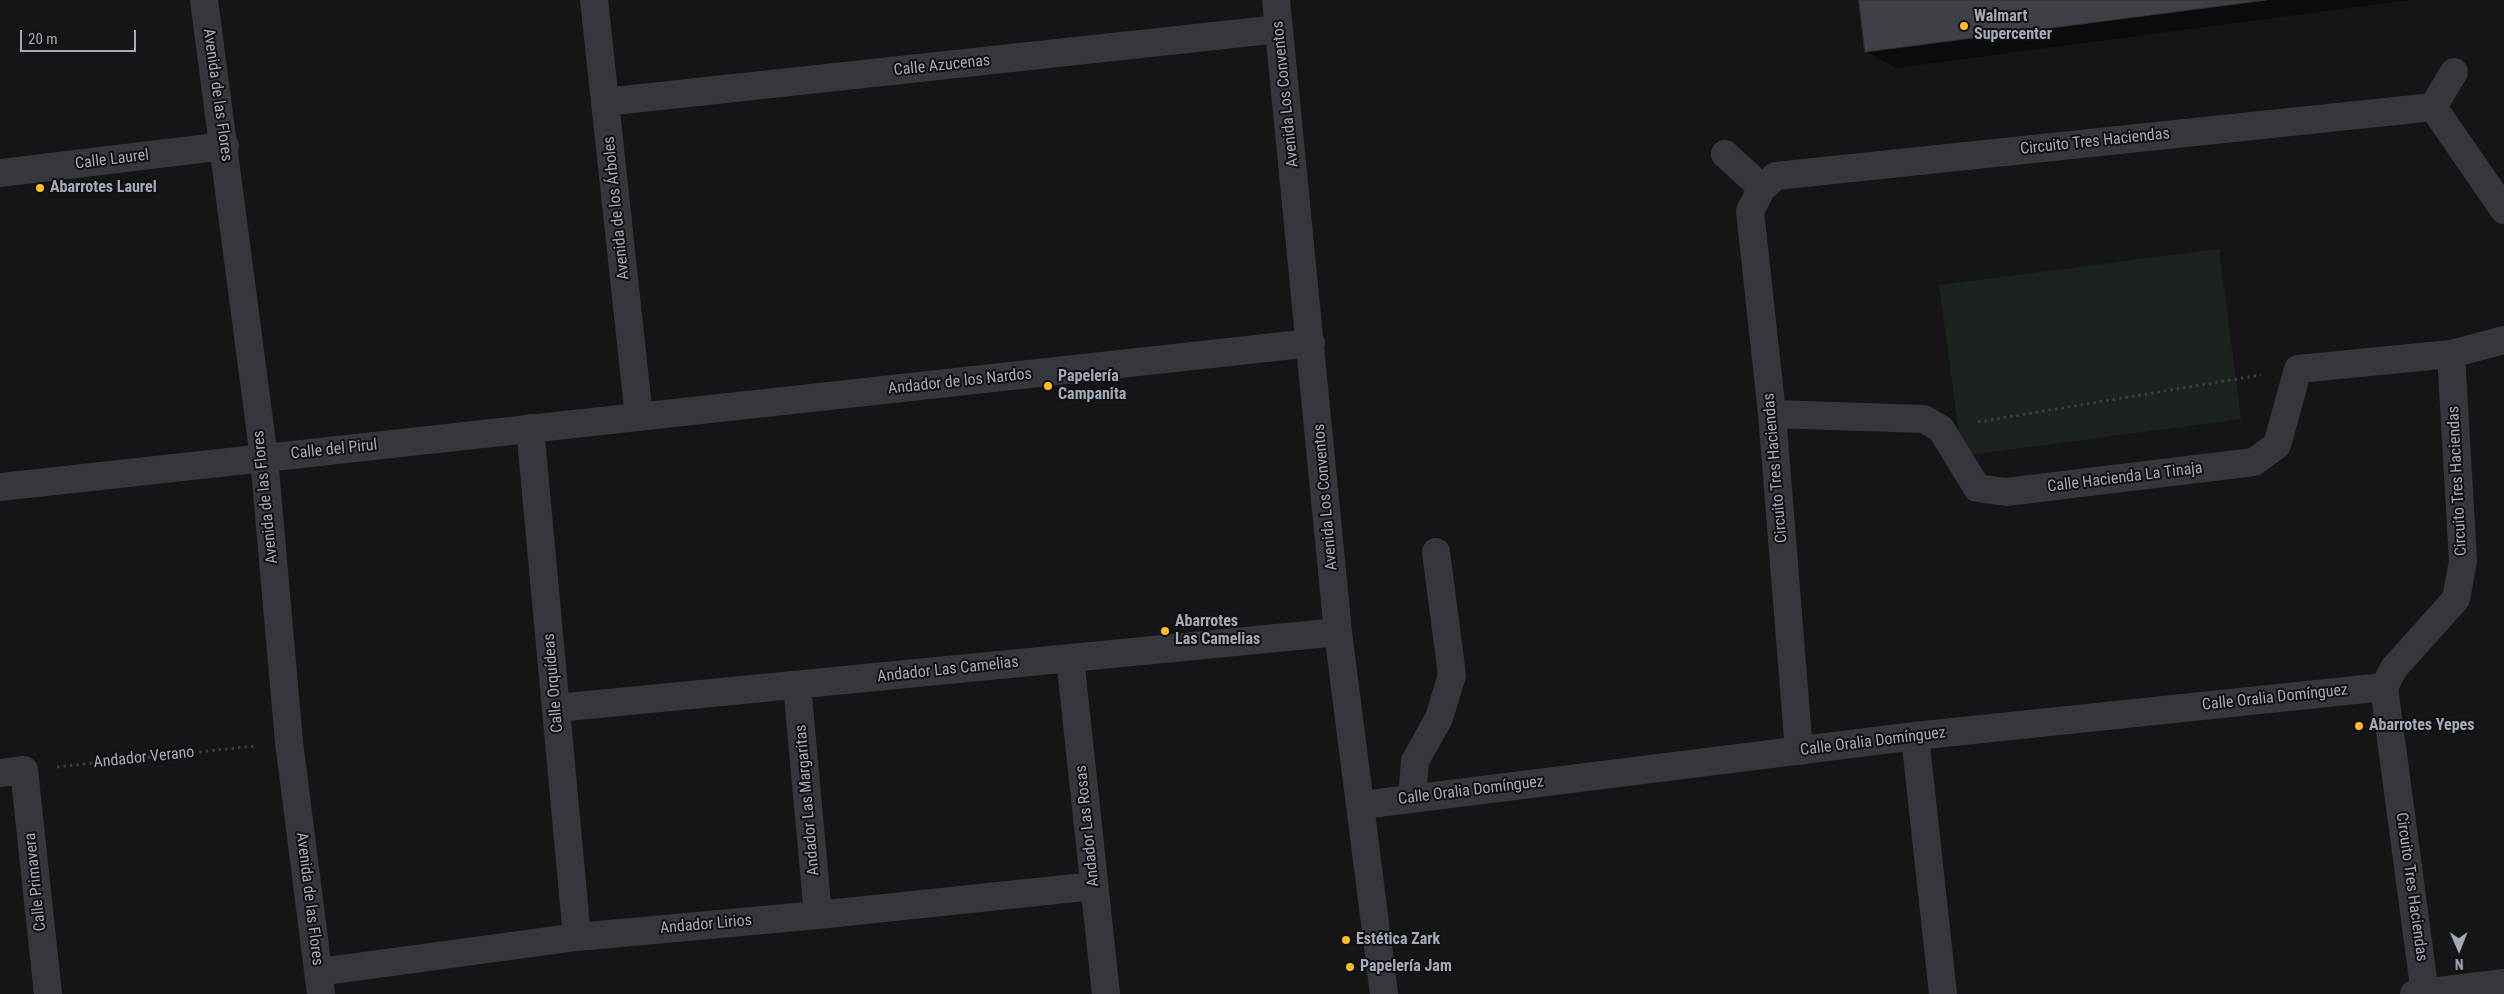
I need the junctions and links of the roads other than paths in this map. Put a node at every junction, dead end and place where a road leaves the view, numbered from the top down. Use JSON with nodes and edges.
{"nodes":[{"id":1,"x":204,"y":0,"type":"edge"},
{"id":2,"x":594,"y":0,"type":"edge"},
{"id":3,"x":1276,"y":0,"type":"edge"},
{"id":4,"x":1279,"y":29,"type":"junction"},
{"id":5,"x":2454,"y":72,"type":"dead end"},
{"id":6,"x":605,"y":102,"type":"junction"},
{"id":7,"x":2433,"y":107,"type":"junction"},
{"id":8,"x":225,"y":146,"type":"junction"},
{"id":9,"x":1725,"y":154,"type":"dead end"},
{"id":10,"x":0,"y":173,"type":"edge"},
{"id":11,"x":1762,"y":188,"type":"junction"},
{"id":12,"x":2504,"y":210,"type":"edge"},
{"id":13,"x":2504,"y":340,"type":"edge"},
{"id":14,"x":1311,"y":343,"type":"junction"},
{"id":15,"x":2452,"y":354,"type":"junction"},
{"id":16,"x":1772,"y":414,"type":"junction"},
{"id":17,"x":639,"y":417,"type":"junction"},
{"id":18,"x":530,"y":428,"type":"junction"},
{"id":19,"x":264,"y":458,"type":"junction"},
{"id":20,"x":0,"y":487,"type":"edge"},
{"id":21,"x":1436,"y":552,"type":"dead end"},
{"id":22,"x":1338,"y":632,"type":"junction"},
{"id":23,"x":1070,"y":658,"type":"junction"},
{"id":24,"x":797,"y":685,"type":"junction"},
{"id":25,"x":2384,"y":687,"type":"junction"},
{"id":26,"x":557,"y":708,"type":"junction"},
{"id":27,"x":1915,"y":736,"type":"junction"},
{"id":28,"x":1799,"y":751,"type":"junction"},
{"id":29,"x":12,"y":772,"type":"edge"},
{"id":30,"x":1412,"y":798,"type":"junction"},
{"id":31,"x":1362,"y":804,"type":"junction"},
{"id":32,"x":1094,"y":886,"type":"junction"},
{"id":33,"x":818,"y":915,"type":"junction"},
{"id":34,"x":577,"y":937,"type":"junction"},
{"id":35,"x":320,"y":983,"type":"edge"},
{"id":36,"x":2504,"y":984,"type":"edge"},
{"id":37,"x":48,"y":994,"type":"edge"},
{"id":38,"x":1106,"y":994,"type":"edge"},
{"id":39,"x":1384,"y":994,"type":"edge"},
{"id":40,"x":1943,"y":994,"type":"edge"},
{"id":41,"x":2421,"y":994,"type":"edge"}],
"edges":[{"from":1,"to":8,"type":"street","name":"Avenida de las Flores"},
{"from":2,"to":6,"type":"street","name":"Avenida de los Árboles"},
{"from":3,"to":4,"type":"street","name":"Avenida Los Conventos"},
{"from":4,"to":6,"type":"street","name":"Calle Azucenas"},
{"from":4,"to":14,"type":"street","name":"Avenida Los Conventos"},
{"from":5,"to":7,"type":"street"},
{"from":6,"to":17,"type":"street","name":"Avenida de los Árboles"},
{"from":7,"to":11,"type":"street","name":"Circuito Tres Haciendas"},
{"from":7,"to":12,"type":"street"},
{"from":8,"to":10,"type":"street","name":"Calle Laurel"},
{"from":8,"to":19,"type":"street","name":"Avenida de las Flores"},
{"from":9,"to":11,"type":"street"},
{"from":11,"to":16,"type":"street","name":"Circuito Tres Haciendas"},
{"from":13,"to":15,"type":"street"},
{"from":14,"to":17,"type":"street","name":"Andador de los Nardos"},
{"from":14,"to":22,"type":"street","name":"Avenida Los Conventos"},
{"from":15,"to":16,"type":"street","name":"Calle Hacienda La Tinaja"},
{"from":15,"to":25,"type":"street","name":"Circuito Tres Haciendas"},
{"from":16,"to":28,"type":"street","name":"Circuito Tres Haciendas"},
{"from":17,"to":18,"type":"street","name":"Calle del Pirul"},
{"from":18,"to":19,"type":"street","name":"Calle del Pirul"},
{"from":18,"to":26,"type":"street","name":"Calle Orquídeas"},
{"from":19,"to":20,"type":"street","name":"Calle del Pirul"},
{"from":19,"to":35,"type":"street","name":"Avenida de las Flores"},
{"from":21,"to":30,"type":"street"},
{"from":22,"to":23,"type":"street","name":"Andador Las Camelias"},
{"from":22,"to":31,"type":"street","name":"Avenida Los Conventos"},
{"from":23,"to":24,"type":"street","name":"Andador Las Camelias"},
{"from":23,"to":32,"type":"street","name":"Andador Las Rosas"},
{"from":24,"to":26,"type":"street","name":"Andador Las Camelias"},
{"from":24,"to":33,"type":"street","name":"Andador Las Margaritas"},
{"from":25,"to":27,"type":"street","name":"Calle Oralia Domínguez"},
{"from":25,"to":41,"type":"street","name":"Circuito Tres Haciendas"},
{"from":26,"to":34,"type":"street","name":"Calle Orquídeas"},
{"from":27,"to":28,"type":"street","name":"Calle Oralia Domínguez"},
{"from":27,"to":40,"type":"street"},
{"from":28,"to":30,"type":"street","name":"Calle Oralia Domínguez"},
{"from":29,"to":37,"type":"street","name":"Calle Primavera"},
{"from":30,"to":31,"type":"street","name":"Calle Oralia Domínguez"},
{"from":31,"to":39,"type":"street","name":"Avenida Los Conventos"},
{"from":32,"to":33,"type":"street","name":"Andador Lirios"},
{"from":32,"to":38,"type":"street","name":"Andador Las Rosas"},
{"from":33,"to":34,"type":"street","name":"Andador Lirios"},
{"from":34,"to":35,"type":"street","name":"Andador Lirios"},
{"from":36,"to":41,"type":"street"}]}
